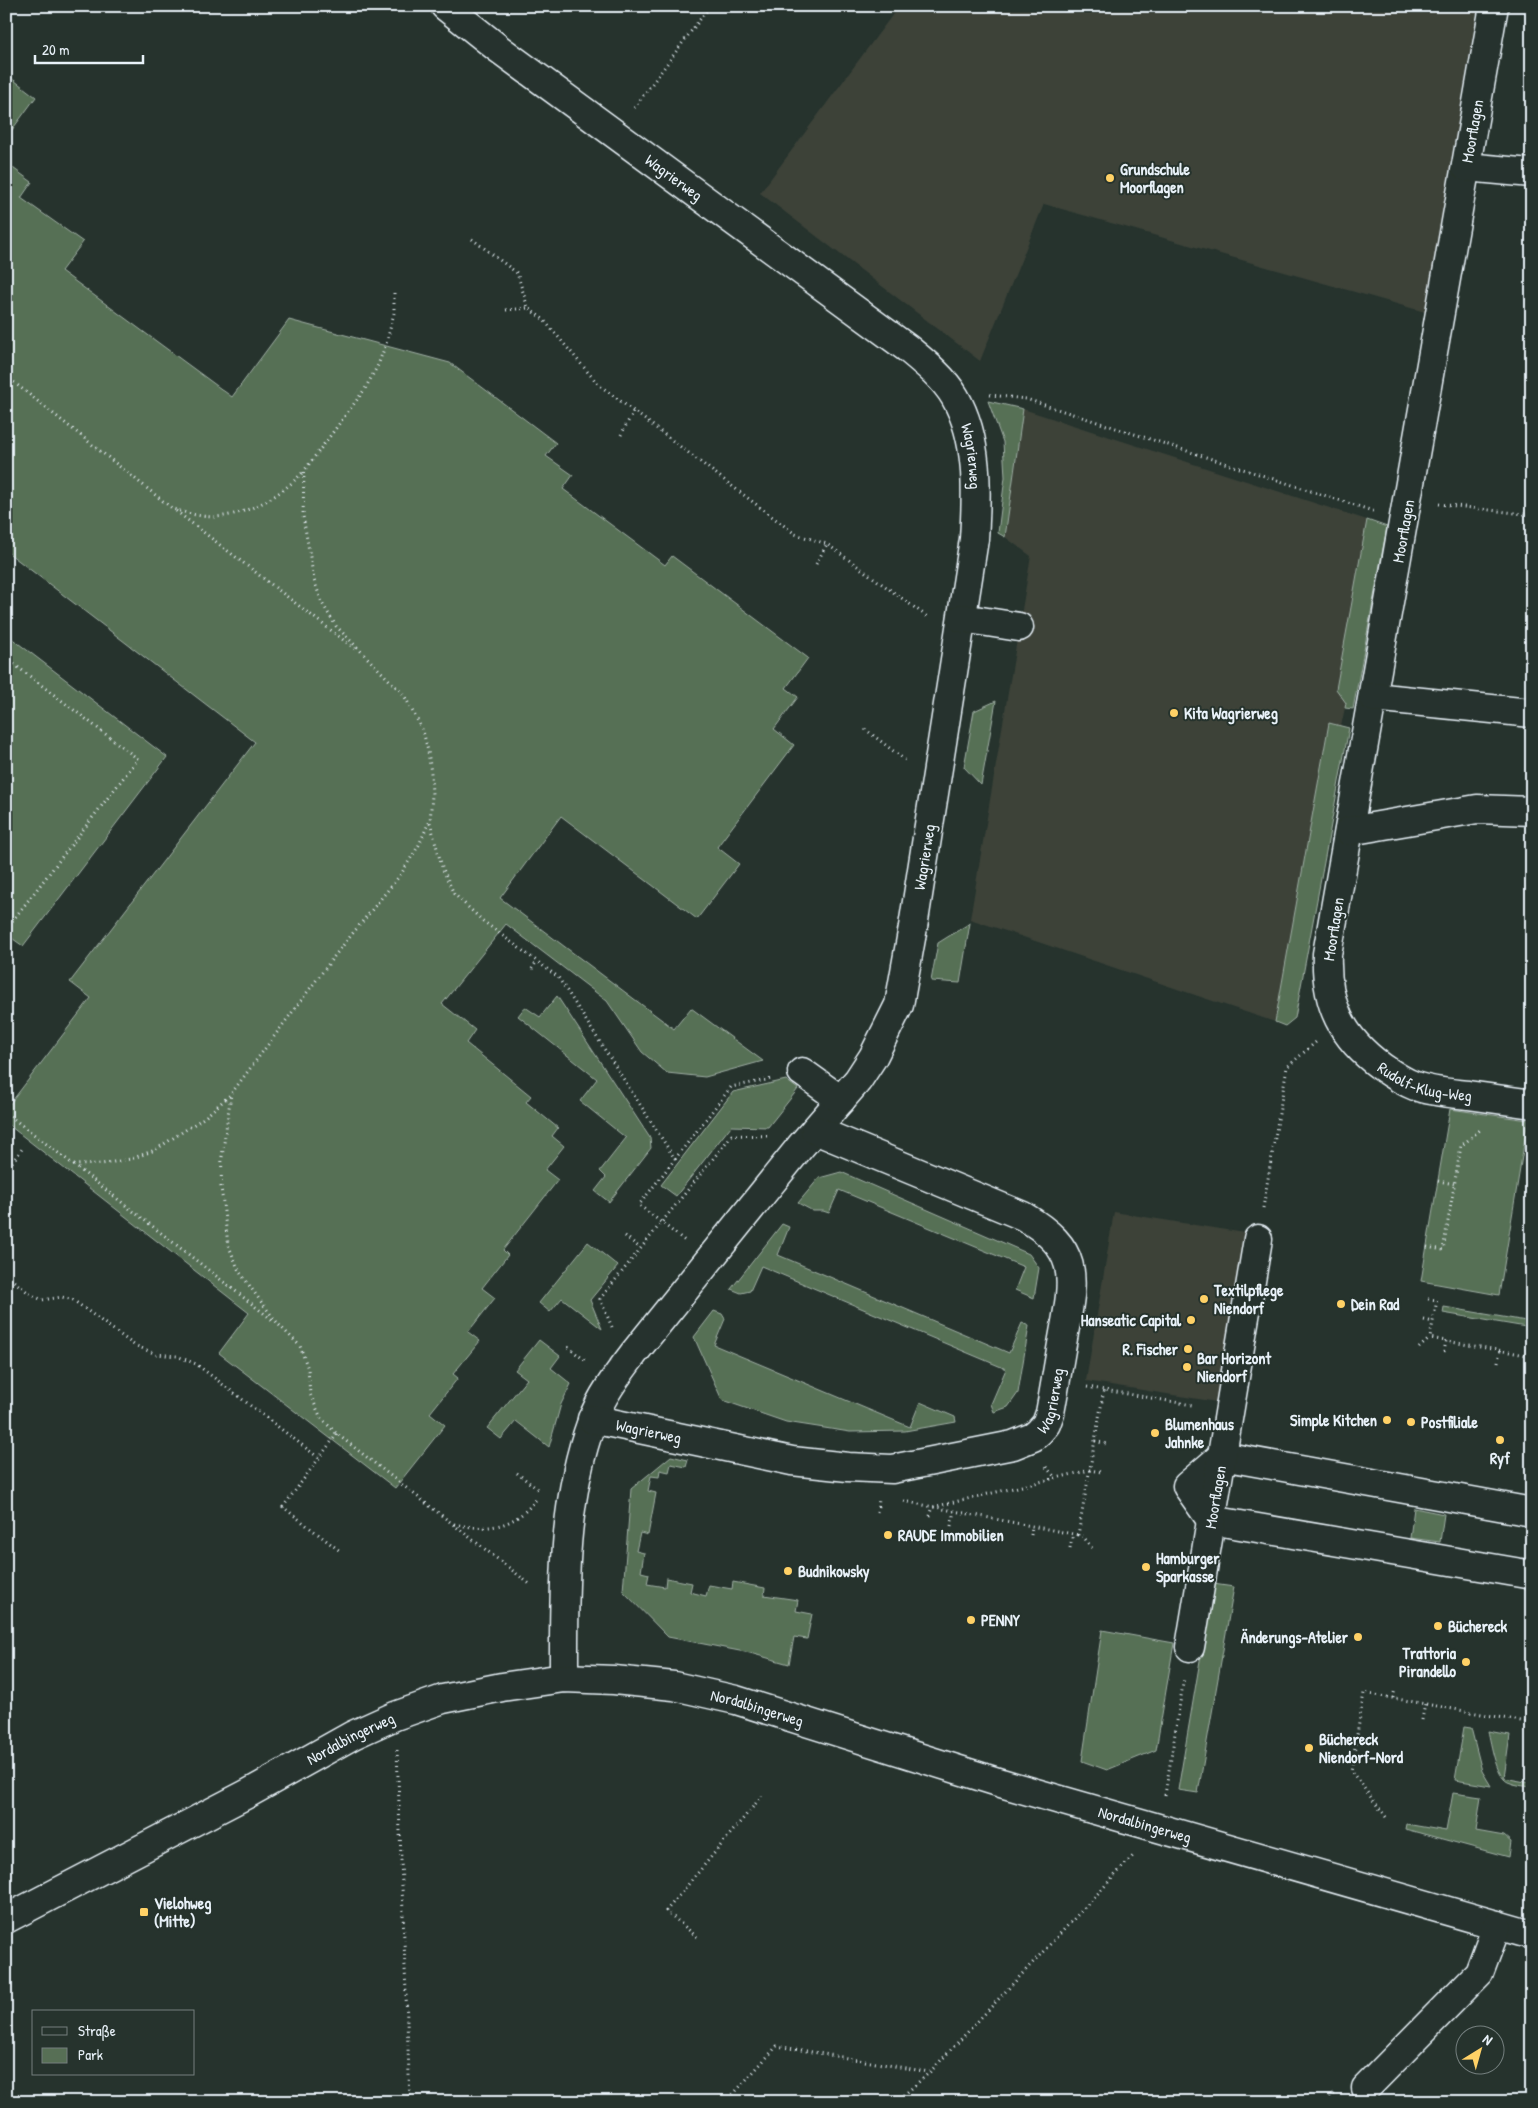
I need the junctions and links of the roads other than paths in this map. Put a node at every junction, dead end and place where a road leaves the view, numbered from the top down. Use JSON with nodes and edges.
{"nodes":[{"id":1,"x":445,"y":6,"type":"edge"},
{"id":2,"x":1494,"y":6,"type":"edge"},
{"id":3,"x":1466,"y":167,"type":"junction"},
{"id":4,"x":1519,"y":172,"type":"edge"},
{"id":5,"x":961,"y":622,"type":"junction"},
{"id":6,"x":1019,"y":627,"type":"dead end"},
{"id":7,"x":1373,"y":697,"type":"junction"},
{"id":8,"x":1532,"y":713,"type":"edge"},
{"id":9,"x":1532,"y":812,"type":"edge"},
{"id":10,"x":1349,"y":831,"type":"junction"},
{"id":11,"x":1339,"y":1022,"type":"joint"},
{"id":12,"x":802,"y":1072,"type":"road end"},
{"id":13,"x":841,"y":1100,"type":"junction"},
{"id":14,"x":1532,"y":1104,"type":"edge"},
{"id":15,"x":812,"y":1134,"type":"junction"},
{"id":16,"x":1258,"y":1239,"type":"road end"},
{"id":17,"x":592,"y":1419,"type":"junction"},
{"id":18,"x":1222,"y":1456,"type":"junction"},
{"id":19,"x":1532,"y":1512,"type":"edge"},
{"id":20,"x":1211,"y":1520,"type":"junction"},
{"id":21,"x":1532,"y":1575,"type":"edge"},
{"id":22,"x":1190,"y":1647,"type":"road end"},
{"id":23,"x":564,"y":1678,"type":"junction"},
{"id":24,"x":6,"y":1919,"type":"edge"},
{"id":25,"x":1497,"y":1925,"type":"junction"},
{"id":26,"x":1532,"y":1935,"type":"edge"},
{"id":27,"x":1366,"y":2088,"type":"dead end"}],
"edges":[{"from":1,"to":5,"type":"street","name":"Wagrierweg"},
{"from":2,"to":3,"type":"street","name":"Moorflagen"},
{"from":3,"to":4,"type":"street"},
{"from":3,"to":7,"type":"street","name":"Moorflagen"},
{"from":5,"to":6,"type":"street"},
{"from":5,"to":13,"type":"street","name":"Wagrierweg"},
{"from":7,"to":8,"type":"street"},
{"from":7,"to":10,"type":"street","name":"Moorflagen"},
{"from":9,"to":10,"type":"street"},
{"from":10,"to":11,"type":"street","name":"Moorflagen"},
{"from":11,"to":14,"type":"street","name":"Rudolf-Klug-Weg"},
{"from":12,"to":13,"type":"street"},
{"from":13,"to":15,"type":"street","name":"Wagrierweg"},
{"from":15,"to":17,"type":"street","name":"Wagrierweg"},
{"from":15,"to":17,"type":"street","name":"Wagrierweg"},
{"from":16,"to":18,"type":"street","name":"Moorflagen"},
{"from":17,"to":23,"type":"street","name":"Wagrierweg"},
{"from":18,"to":19,"type":"street"},
{"from":18,"to":20,"type":"street","name":"Moorflagen"},
{"from":20,"to":21,"type":"street"},
{"from":20,"to":22,"type":"street","name":"Moorflagen"},
{"from":23,"to":24,"type":"street","name":"Nordalbingerweg"},
{"from":23,"to":25,"type":"street","name":"Nordalbingerweg"},
{"from":25,"to":26,"type":"street","name":"Nordalbingerweg"},
{"from":25,"to":27,"type":"street"}]}
